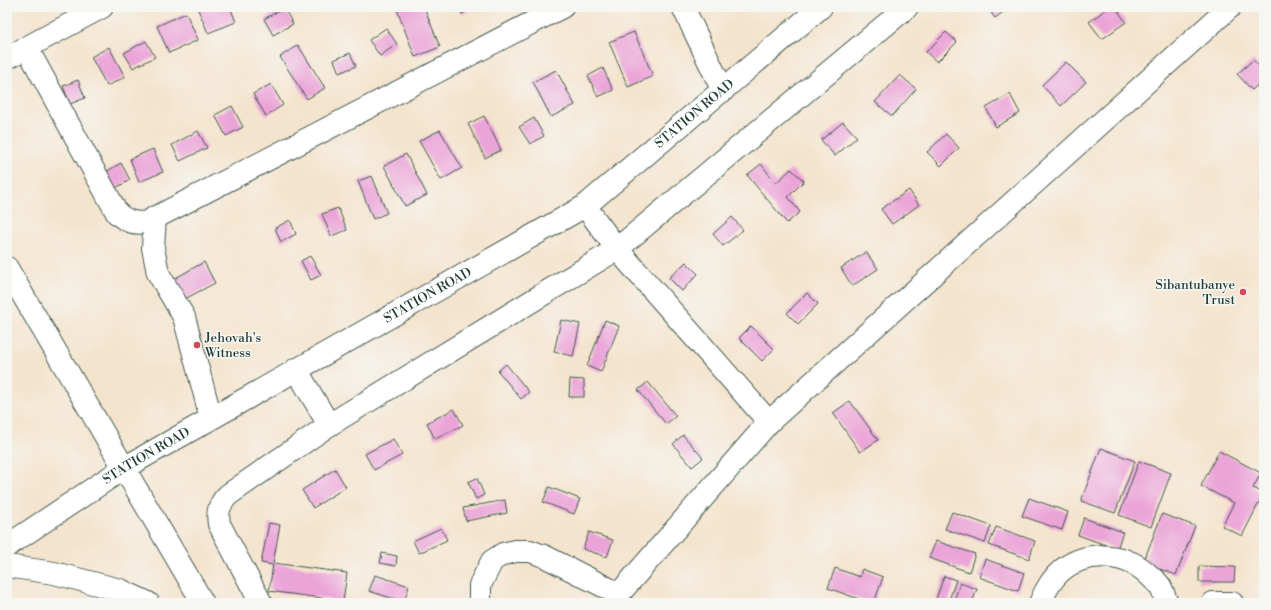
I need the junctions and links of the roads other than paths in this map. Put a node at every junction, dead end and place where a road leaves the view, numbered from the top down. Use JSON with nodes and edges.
{"nodes":[{"id":1,"x":102,"y":7,"type":"edge"},
{"id":2,"x":562,"y":7,"type":"edge"},
{"id":3,"x":683,"y":7,"type":"edge"},
{"id":4,"x":821,"y":7,"type":"edge"},
{"id":5,"x":907,"y":7,"type":"edge"},
{"id":6,"x":1230,"y":7,"type":"edge"},
{"id":7,"x":27,"y":48,"type":"junction"},
{"id":8,"x":7,"y":58,"type":"edge"},
{"id":9,"x":723,"y":91,"type":"junction"},
{"id":10,"x":585,"y":206,"type":"junction"},
{"id":11,"x":155,"y":218,"type":"junction"},
{"id":12,"x":617,"y":250,"type":"junction"},
{"id":13,"x":7,"y":268,"type":"edge"},
{"id":14,"x":296,"y":370,"type":"junction"},
{"id":15,"x":211,"y":418,"type":"junction"},
{"id":16,"x":769,"y":422,"type":"junction"},
{"id":17,"x":329,"y":425,"type":"junction"},
{"id":18,"x":124,"y":468,"type":"junction"},
{"id":19,"x":7,"y":546,"type":"edge"},
{"id":20,"x":7,"y":566,"type":"edge"},
{"id":21,"x":617,"y":599,"type":"edge"},
{"id":22,"x":148,"y":603,"type":"edge"},
{"id":23,"x":203,"y":603,"type":"edge"},
{"id":24,"x":261,"y":603,"type":"edge"},
{"id":25,"x":481,"y":603,"type":"edge"},
{"id":26,"x":1040,"y":603,"type":"edge"},
{"id":27,"x":1167,"y":603,"type":"edge"},
{"id":28,"x":1213,"y":603,"type":"edge"},
{"id":29,"x":1232,"y":603,"type":"edge"}],
"edges":[{"from":1,"to":7,"type":"street"},
{"from":2,"to":11,"type":"street"},
{"from":3,"to":9,"type":"street"},
{"from":4,"to":9,"type":"street","name":"STATION ROAD"},
{"from":5,"to":12,"type":"street"},
{"from":6,"to":16,"type":"street"},
{"from":7,"to":8,"type":"street"},
{"from":7,"to":11,"type":"street"},
{"from":9,"to":10,"type":"street","name":"STATION ROAD"},
{"from":10,"to":12,"type":"street"},
{"from":10,"to":14,"type":"street","name":"STATION ROAD"},
{"from":11,"to":15,"type":"street"},
{"from":12,"to":16,"type":"street"},
{"from":12,"to":17,"type":"street"},
{"from":13,"to":18,"type":"street"},
{"from":14,"to":15,"type":"street","name":"STATION ROAD"},
{"from":14,"to":17,"type":"street"},
{"from":15,"to":18,"type":"street","name":"STATION ROAD"},
{"from":16,"to":21,"type":"street"},
{"from":17,"to":24,"type":"street"},
{"from":18,"to":19,"type":"street","name":"STATION ROAD"},
{"from":18,"to":23,"type":"street"},
{"from":20,"to":22,"type":"street"},
{"from":21,"to":25,"type":"street"},
{"from":26,"to":27,"type":"street"},
{"from":28,"to":29,"type":"street"}]}
